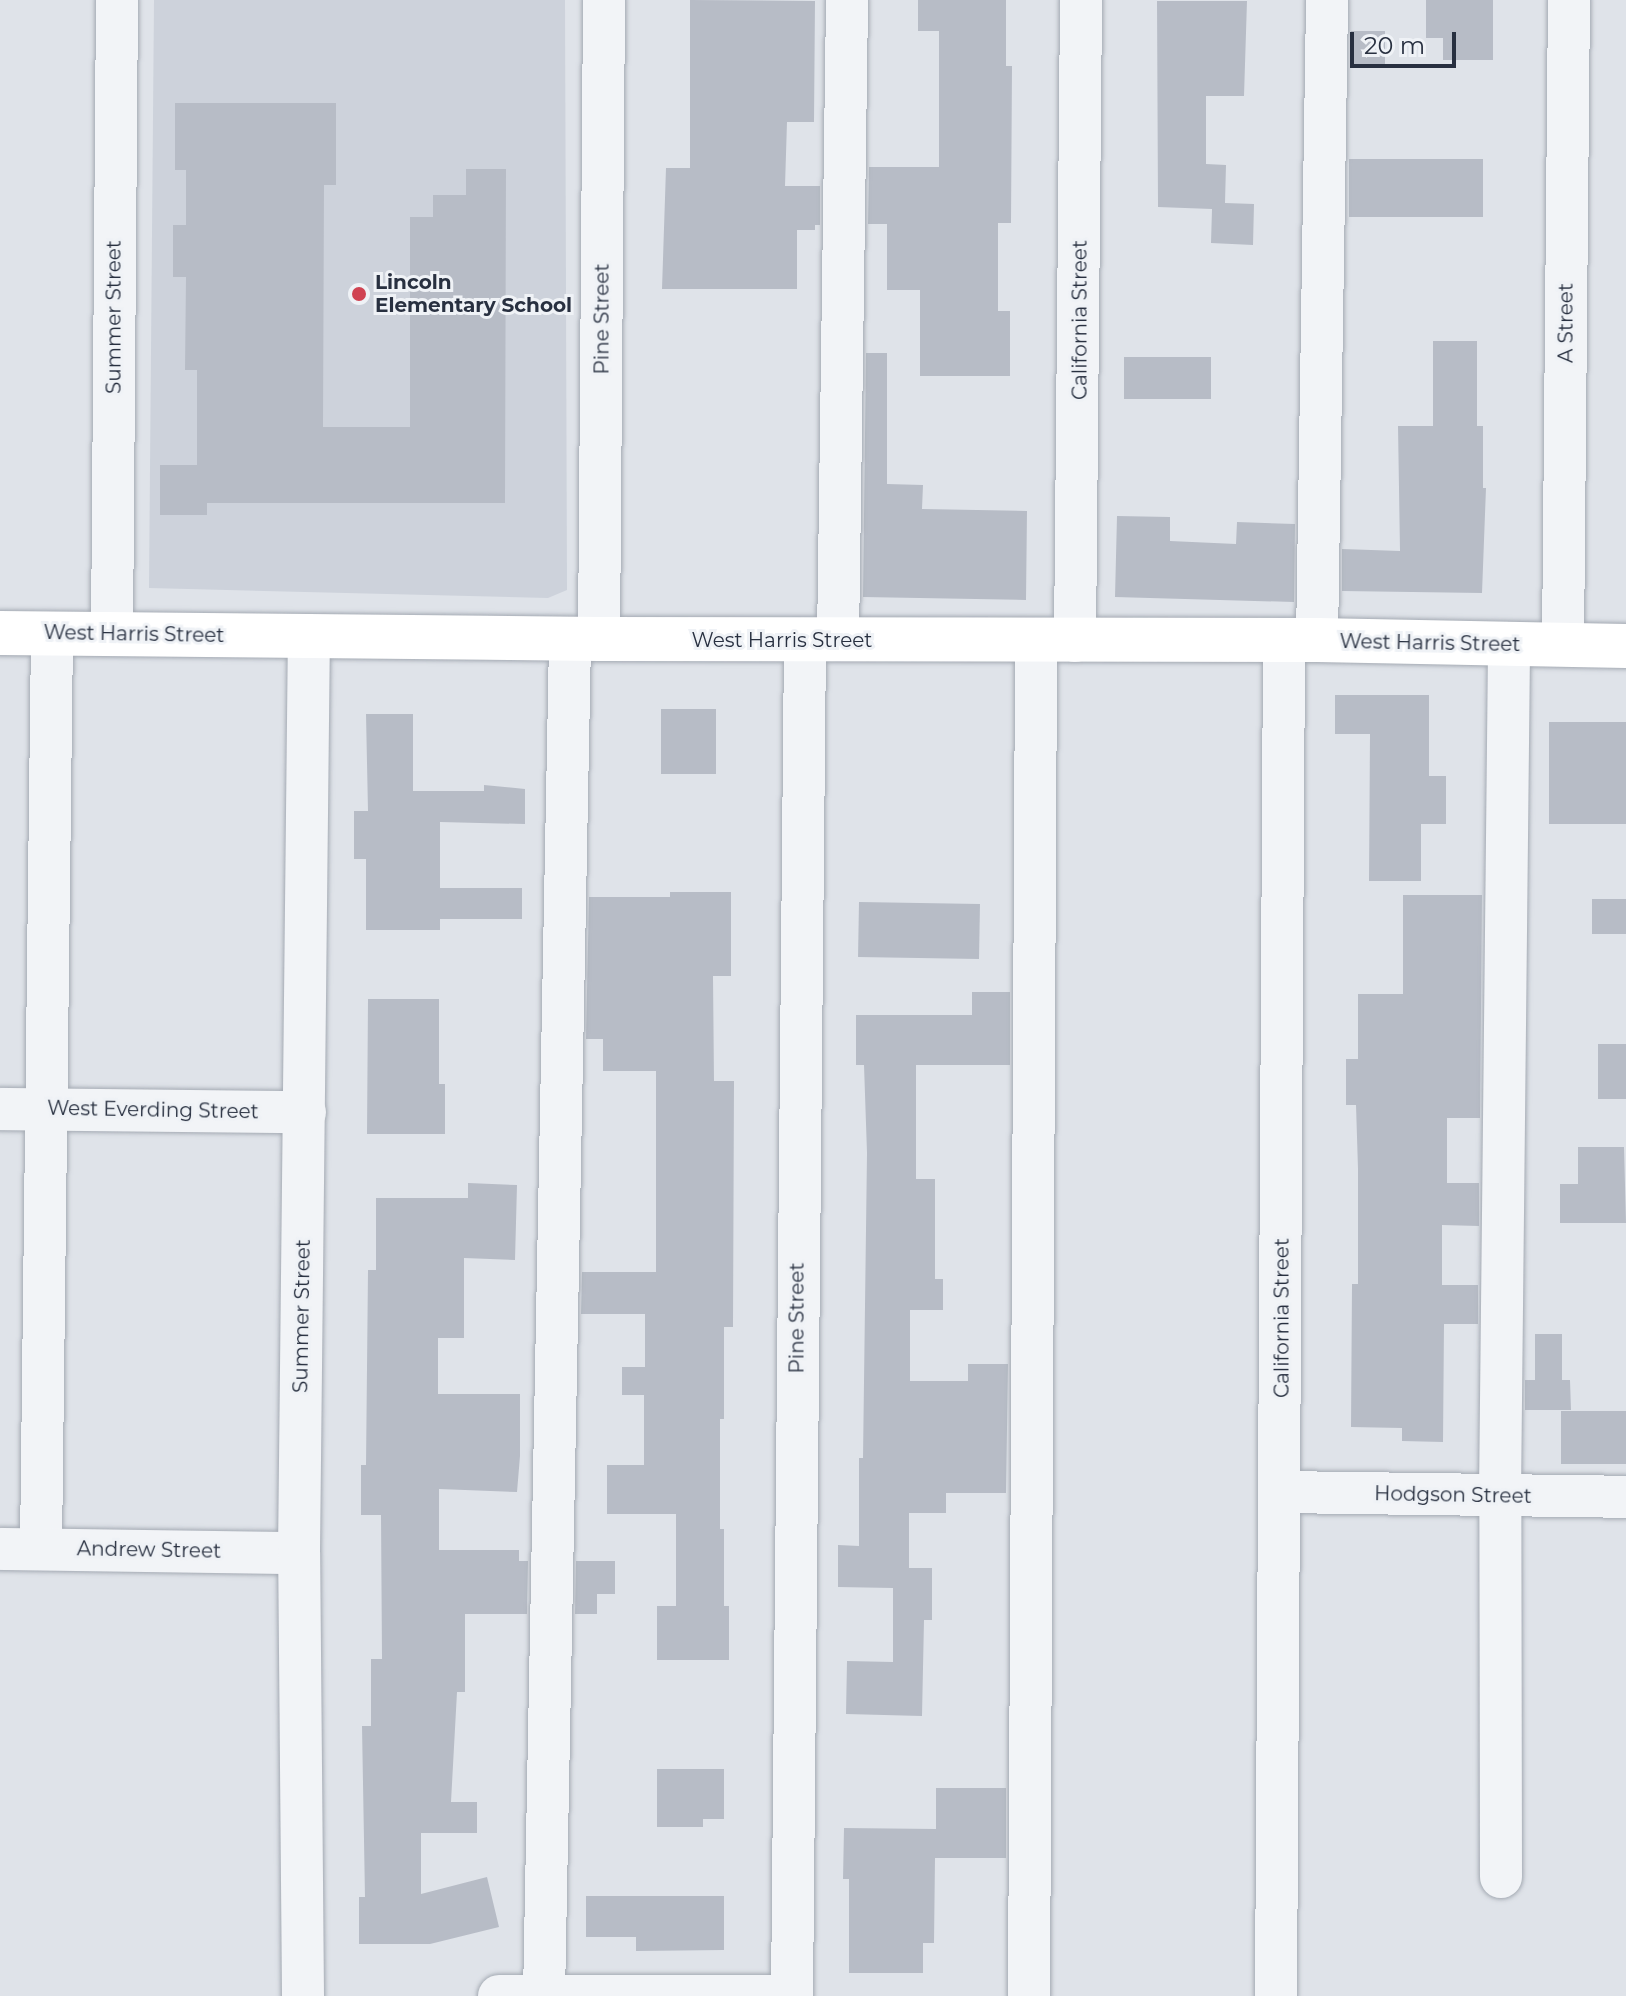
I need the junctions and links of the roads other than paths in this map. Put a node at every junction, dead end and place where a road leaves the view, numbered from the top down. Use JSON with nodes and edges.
{"nodes":[{"id":1,"x":117,"y":0,"type":"edge"},
{"id":2,"x":604,"y":0,"type":"edge"},
{"id":3,"x":847,"y":0,"type":"edge"},
{"id":4,"x":1081,"y":0,"type":"edge"},
{"id":5,"x":1327,"y":0,"type":"edge"},
{"id":6,"x":1569,"y":0,"type":"edge"},
{"id":7,"x":0,"y":633,"type":"edge"},
{"id":8,"x":52,"y":633,"type":"junction"},
{"id":9,"x":112,"y":635,"type":"junction"},
{"id":10,"x":309,"y":636,"type":"junction"},
{"id":11,"x":584,"y":639,"type":"junction"},
{"id":12,"x":822,"y":640,"type":"junction"},
{"id":13,"x":1056,"y":640,"type":"junction"},
{"id":14,"x":1301,"y":640,"type":"junction"},
{"id":15,"x":1509,"y":644,"type":"junction"},
{"id":16,"x":1563,"y":645,"type":"junction"},
{"id":17,"x":1626,"y":646,"type":"edge"},
{"id":18,"x":0,"y":1109,"type":"edge"},
{"id":19,"x":46,"y":1109,"type":"junction"},
{"id":20,"x":305,"y":1112,"type":"junction"},
{"id":21,"x":1281,"y":1492,"type":"junction"},
{"id":22,"x":1500,"y":1495,"type":"junction"},
{"id":23,"x":1626,"y":1497,"type":"edge"},
{"id":24,"x":41,"y":1548,"type":"junction"},
{"id":25,"x":0,"y":1549,"type":"edge"},
{"id":26,"x":299,"y":1553,"type":"junction"},
{"id":27,"x":1501,"y":1877,"type":"dead end"},
{"id":28,"x":303,"y":1996,"type":"edge"},
{"id":29,"x":499,"y":1996,"type":"edge"},
{"id":30,"x":544,"y":1996,"type":"edge"},
{"id":31,"x":792,"y":1996,"type":"edge"},
{"id":32,"x":1029,"y":1996,"type":"edge"},
{"id":33,"x":1276,"y":1996,"type":"edge"}],
"edges":[{"from":1,"to":9,"type":"street","name":"Summer Street"},
{"from":2,"to":11,"type":"street","name":"Pine Street"},
{"from":3,"to":12,"type":"street","name":"Pine Street"},
{"from":4,"to":13,"type":"street","name":"California Street"},
{"from":5,"to":14,"type":"street","name":"California Street"},
{"from":6,"to":16,"type":"street","name":"A Street"},
{"from":7,"to":8,"type":"main road","name":"West Harris Street"},
{"from":8,"to":9,"type":"main road","name":"West Harris Street"},
{"from":8,"to":19,"type":"street"},
{"from":9,"to":10,"type":"main road","name":"West Harris Street"},
{"from":10,"to":11,"type":"main road","name":"West Harris Street"},
{"from":10,"to":20,"type":"street","name":"Summer Street"},
{"from":11,"to":12,"type":"main road","name":"West Harris Street"},
{"from":11,"to":30,"type":"street","name":"Pine Street"},
{"from":12,"to":13,"type":"main road","name":"West Harris Street"},
{"from":12,"to":31,"type":"street","name":"Pine Street"},
{"from":13,"to":14,"type":"main road","name":"West Harris Street"},
{"from":13,"to":32,"type":"street","name":"California Street"},
{"from":14,"to":15,"type":"main road","name":"West Harris Street"},
{"from":14,"to":21,"type":"street","name":"California Street"},
{"from":15,"to":16,"type":"main road","name":"West Harris Street"},
{"from":15,"to":22,"type":"street"},
{"from":16,"to":17,"type":"main road","name":"West Harris Street"},
{"from":18,"to":19,"type":"street","name":"West Everding Street"},
{"from":19,"to":20,"type":"street","name":"West Everding Street"},
{"from":19,"to":24,"type":"street"},
{"from":20,"to":26,"type":"street","name":"Summer Street"},
{"from":21,"to":22,"type":"street","name":"Hodgson Street"},
{"from":21,"to":33,"type":"street","name":"California Street"},
{"from":22,"to":23,"type":"street","name":"Hodgson Street"},
{"from":22,"to":27,"type":"street"},
{"from":24,"to":25,"type":"street","name":"Andrew Street"},
{"from":24,"to":26,"type":"street","name":"Andrew Street"},
{"from":26,"to":28,"type":"street","name":"Summer Street"},
{"from":29,"to":30,"type":"street"},
{"from":30,"to":31,"type":"street"}]}
